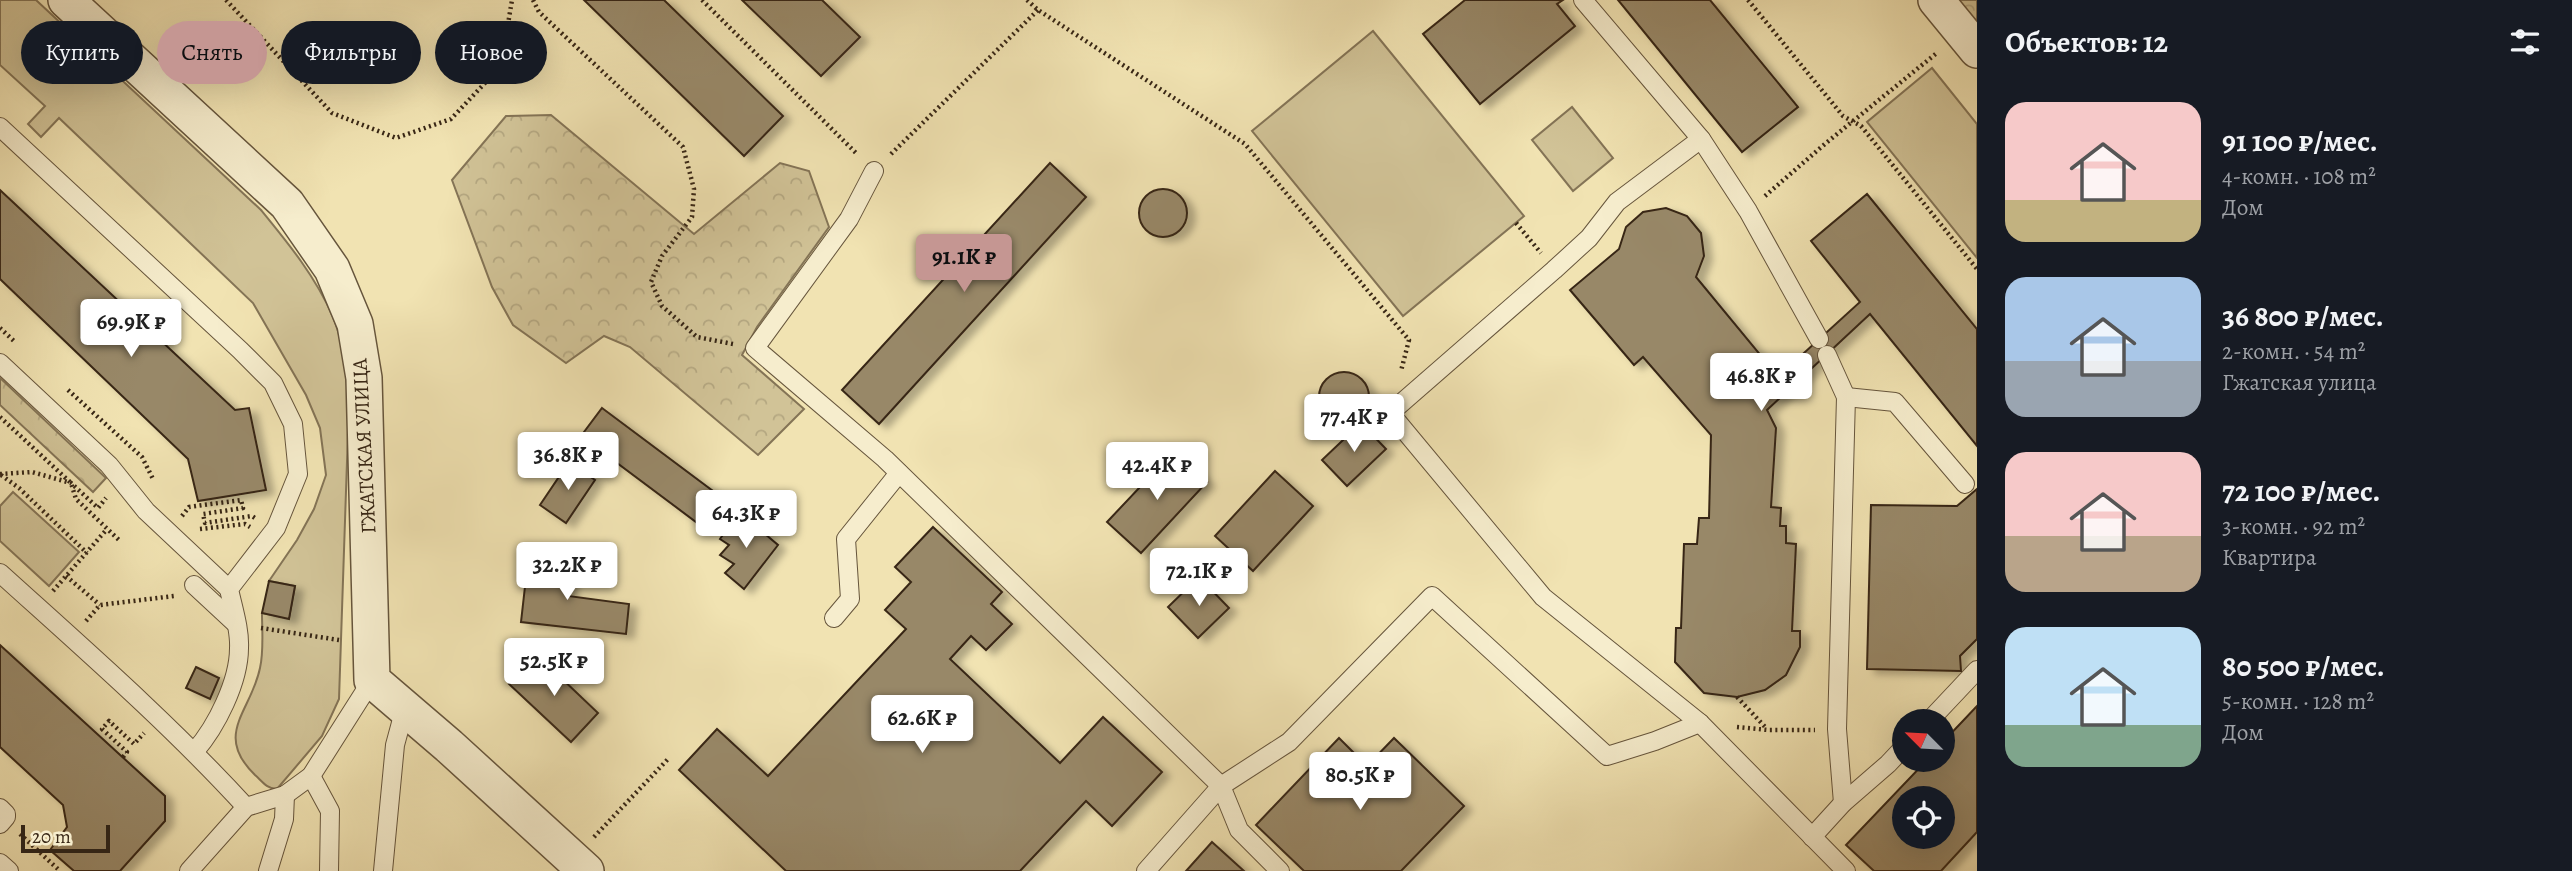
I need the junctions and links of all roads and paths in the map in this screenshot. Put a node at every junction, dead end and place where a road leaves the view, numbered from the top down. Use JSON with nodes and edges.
{"nodes":[{"id":1,"x":65,"y":0,"type":"edge"},
{"id":2,"x":226,"y":0,"type":"edge"},
{"id":3,"x":512,"y":0,"type":"edge"},
{"id":4,"x":533,"y":0,"type":"edge"},
{"id":5,"x":702,"y":0,"type":"edge"},
{"id":6,"x":1027,"y":0,"type":"edge"},
{"id":7,"x":1583,"y":0,"type":"edge"},
{"id":8,"x":1748,"y":0,"type":"edge"},
{"id":9,"x":1936,"y":0,"type":"edge"},
{"id":10,"x":1038,"y":10,"type":"junction"},
{"id":11,"x":1977,"y":50,"type":"edge"},
{"id":12,"x":1939,"y":51,"type":"dead end"},
{"id":13,"x":1852,"y":122,"type":"junction"},
{"id":14,"x":0,"y":127,"type":"edge"},
{"id":15,"x":1701,"y":139,"type":"junction"},
{"id":16,"x":874,"y":171,"type":"junction"},
{"id":17,"x":1748,"y":211,"type":"junction"},
{"id":18,"x":1516,"y":223,"type":"dead end"},
{"id":19,"x":1977,"y":269,"type":"edge"},
{"id":20,"x":1554,"y":270,"type":"junction"},
{"id":21,"x":755,"y":348,"type":"junction"},
{"id":22,"x":0,"y":363,"type":"edge"},
{"id":23,"x":1846,"y":397,"type":"junction"},
{"id":24,"x":1390,"y":413,"type":"junction"},
{"id":25,"x":0,"y":417,"type":"edge"},
{"id":26,"x":899,"y":473,"type":"junction"},
{"id":27,"x":0,"y":474,"type":"edge"},
{"id":28,"x":71,"y":483,"type":"junction"},
{"id":29,"x":1965,"y":484,"type":"dead end"},
{"id":30,"x":94,"y":504,"type":"dead end"},
{"id":31,"x":248,"y":517,"type":"dead end"},
{"id":32,"x":179,"y":519,"type":"dead end"},
{"id":33,"x":259,"y":520,"type":"dead end"},
{"id":34,"x":239,"y":524,"type":"dead end"},
{"id":35,"x":107,"y":529,"type":"junction"},
{"id":36,"x":203,"y":529,"type":"dead end"},
{"id":37,"x":250,"y":531,"type":"dead end"},
{"id":38,"x":120,"y":541,"type":"dead end"},
{"id":39,"x":87,"y":553,"type":"junction"},
{"id":40,"x":0,"y":573,"type":"edge"},
{"id":41,"x":66,"y":576,"type":"junction"},
{"id":42,"x":194,"y":585,"type":"dead end"},
{"id":43,"x":229,"y":589,"type":"junction"},
{"id":44,"x":176,"y":596,"type":"dead end"},
{"id":45,"x":100,"y":605,"type":"junction"},
{"id":46,"x":39,"y":608,"type":"junction"},
{"id":47,"x":834,"y":618,"type":"dead end"},
{"id":48,"x":236,"y":624,"type":"junction"},
{"id":49,"x":72,"y":637,"type":"junction"},
{"id":50,"x":371,"y":645,"type":"junction"},
{"id":51,"x":1977,"y":670,"type":"edge"},
{"id":52,"x":372,"y":680,"type":"junction"},
{"id":53,"x":1737,"y":696,"type":"dead end"},
{"id":54,"x":405,"y":708,"type":"junction"},
{"id":55,"x":1940,"y":709,"type":"edge"},
{"id":56,"x":1700,"y":723,"type":"junction"},
{"id":57,"x":1837,"y":729,"type":"junction"},
{"id":58,"x":1768,"y":730,"type":"junction"},
{"id":59,"x":146,"y":731,"type":"dead end"},
{"id":60,"x":155,"y":739,"type":"dead end"},
{"id":61,"x":134,"y":744,"type":"dead end"},
{"id":62,"x":195,"y":751,"type":"junction"},
{"id":63,"x":123,"y":757,"type":"dead end"},
{"id":64,"x":668,"y":759,"type":"dead end"},
{"id":65,"x":1892,"y":760,"type":"edge"},
{"id":66,"x":311,"y":776,"type":"junction"},
{"id":67,"x":1221,"y":786,"type":"junction"},
{"id":68,"x":285,"y":795,"type":"junction"},
{"id":69,"x":1843,"y":803,"type":"junction"},
{"id":70,"x":246,"y":807,"type":"junction"},
{"id":71,"x":0,"y":808,"type":"edge"},
{"id":72,"x":0,"y":824,"type":"edge"},
{"id":73,"x":1812,"y":837,"type":"junction"},
{"id":74,"x":0,"y":863,"type":"edge"},
{"id":75,"x":580,"y":865,"type":"edge"},
{"id":76,"x":9,"y":871,"type":"edge"},
{"id":77,"x":188,"y":871,"type":"edge"},
{"id":78,"x":268,"y":871,"type":"edge"},
{"id":79,"x":329,"y":871,"type":"edge"},
{"id":80,"x":383,"y":871,"type":"edge"},
{"id":81,"x":1146,"y":871,"type":"edge"},
{"id":82,"x":1280,"y":871,"type":"edge"},
{"id":83,"x":1846,"y":871,"type":"edge"}],
"edges":[{"from":1,"to":50,"type":"street","name":"ГЖАТСКАЯ УЛИЦА"},
{"from":2,"to":3,"type":"path"},
{"from":4,"to":21,"type":"path"},
{"from":5,"to":16,"type":"path"},
{"from":6,"to":10,"type":"path"},
{"from":7,"to":15,"type":"lane"},
{"from":8,"to":13,"type":"path"},
{"from":9,"to":11,"type":"street"},
{"from":10,"to":16,"type":"path"},
{"from":10,"to":24,"type":"path"},
{"from":12,"to":13,"type":"path"},
{"from":13,"to":17,"type":"path"},
{"from":13,"to":19,"type":"path"},
{"from":14,"to":43,"type":"lane"},
{"from":15,"to":17,"type":"lane"},
{"from":15,"to":20,"type":"lane"},
{"from":16,"to":21,"type":"lane"},
{"from":17,"to":23,"type":"lane"},
{"from":18,"to":20,"type":"path"},
{"from":20,"to":24,"type":"lane"},
{"from":21,"to":26,"type":"lane"},
{"from":22,"to":43,"type":"lane"},
{"from":23,"to":29,"type":"lane"},
{"from":23,"to":57,"type":"lane"},
{"from":24,"to":56,"type":"lane"},
{"from":25,"to":28,"type":"path"},
{"from":26,"to":47,"type":"lane"},
{"from":26,"to":67,"type":"lane"},
{"from":27,"to":28,"type":"path"},
{"from":27,"to":39,"type":"path"},
{"from":28,"to":30,"type":"path"},
{"from":28,"to":35,"type":"path"},
{"from":31,"to":32,"type":"path"},
{"from":33,"to":37,"type":"path"},
{"from":34,"to":36,"type":"path"},
{"from":35,"to":38,"type":"path"},
{"from":35,"to":39,"type":"path"},
{"from":39,"to":41,"type":"path"},
{"from":40,"to":46,"type":"lane"},
{"from":41,"to":45,"type":"path"},
{"from":41,"to":46,"type":"path"},
{"from":42,"to":48,"type":"lane"},
{"from":43,"to":48,"type":"lane"},
{"from":44,"to":45,"type":"path"},
{"from":45,"to":49,"type":"path"},
{"from":46,"to":49,"type":"lane"},
{"from":48,"to":50,"type":"path"},
{"from":48,"to":62,"type":"lane"},
{"from":49,"to":62,"type":"lane"},
{"from":50,"to":52,"type":"street","name":"ГЖАТСКАЯ УЛИЦА"},
{"from":51,"to":55,"type":"lane"},
{"from":52,"to":54,"type":"street"},
{"from":52,"to":66,"type":"lane"},
{"from":53,"to":58,"type":"path"},
{"from":54,"to":75,"type":"street"},
{"from":54,"to":80,"type":"lane"},
{"from":56,"to":58,"type":"path"},
{"from":56,"to":67,"type":"lane"},
{"from":56,"to":73,"type":"lane"},
{"from":57,"to":58,"type":"path"},
{"from":57,"to":69,"type":"lane"},
{"from":59,"to":60,"type":"path"},
{"from":61,"to":63,"type":"path"},
{"from":62,"to":70,"type":"lane"},
{"from":64,"to":75,"type":"path"},
{"from":65,"to":69,"type":"lane"},
{"from":66,"to":68,"type":"lane"},
{"from":66,"to":79,"type":"lane"},
{"from":67,"to":81,"type":"lane"},
{"from":67,"to":82,"type":"lane"},
{"from":68,"to":70,"type":"lane"},
{"from":68,"to":78,"type":"lane"},
{"from":69,"to":73,"type":"lane"},
{"from":70,"to":77,"type":"lane"},
{"from":71,"to":72,"type":"lane"},
{"from":73,"to":83,"type":"lane"},
{"from":74,"to":76,"type":"lane"}]}
